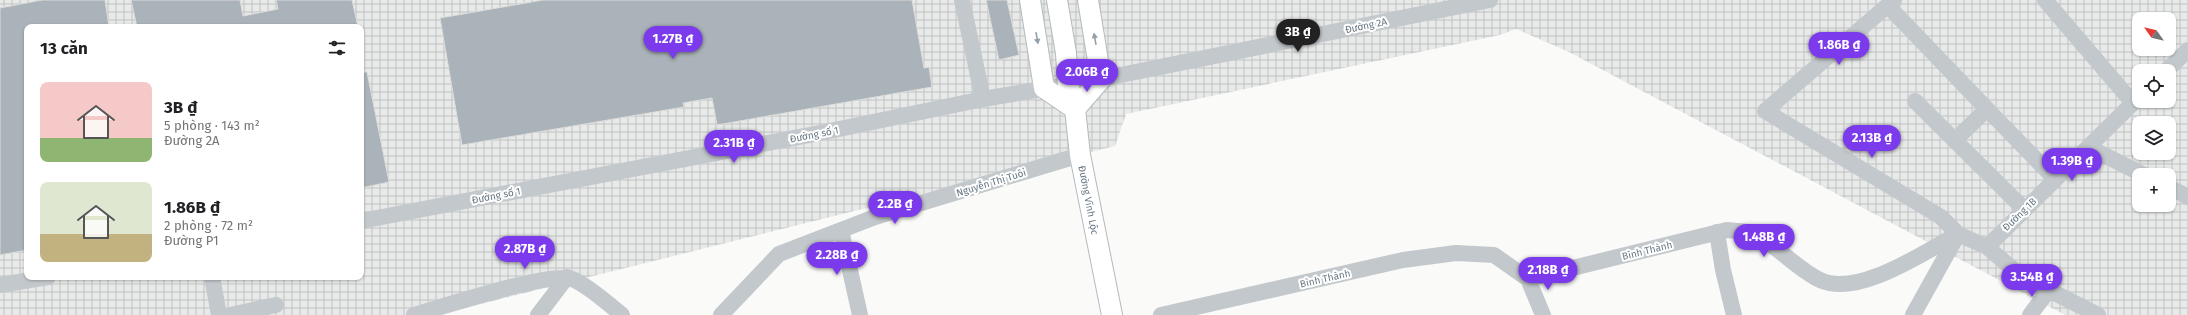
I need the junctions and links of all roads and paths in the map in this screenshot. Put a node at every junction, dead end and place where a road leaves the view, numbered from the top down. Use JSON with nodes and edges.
{"nodes":[{"id":1,"x":962,"y":0,"type":"edge"},
{"id":2,"x":1030,"y":0,"type":"edge"},
{"id":3,"x":1057,"y":0,"type":"edge"},
{"id":4,"x":1088,"y":0,"type":"edge"},
{"id":5,"x":1490,"y":0,"type":"edge"},
{"id":6,"x":2045,"y":0,"type":"edge"},
{"id":7,"x":1891,"y":3,"type":"edge"},
{"id":8,"x":2188,"y":50,"type":"edge"},
{"id":9,"x":2173,"y":64,"type":"edge"},
{"id":10,"x":1101,"y":79,"type":"junction"},
{"id":11,"x":1068,"y":84,"type":"junction"},
{"id":12,"x":1044,"y":88,"type":"junction"},
{"id":13,"x":2132,"y":96,"type":"edge"},
{"id":14,"x":983,"y":99,"type":"junction"},
{"id":15,"x":1915,"y":101,"type":"dead end"},
{"id":16,"x":2132,"y":104,"type":"edge"},
{"id":17,"x":1075,"y":109,"type":"junction"},
{"id":18,"x":1987,"y":109,"type":"junction"},
{"id":19,"x":1955,"y":140,"type":"junction"},
{"id":20,"x":2088,"y":147,"type":"junction"},
{"id":21,"x":1080,"y":155,"type":"junction"},
{"id":22,"x":2132,"y":169,"type":"edge"},
{"id":23,"x":2055,"y":179,"type":"junction"},
{"id":24,"x":2176,"y":191,"type":"edge"},
{"id":25,"x":2188,"y":197,"type":"edge"},
{"id":26,"x":2024,"y":209,"type":"junction"},
{"id":27,"x":364,"y":220,"type":"edge"},
{"id":28,"x":841,"y":230,"type":"junction"},
{"id":29,"x":1717,"y":232,"type":"junction"},
{"id":30,"x":1958,"y":234,"type":"junction"},
{"id":31,"x":1987,"y":248,"type":"junction"},
{"id":32,"x":567,"y":278,"type":"junction"},
{"id":33,"x":1528,"y":279,"type":"junction"},
{"id":34,"x":30,"y":280,"type":"edge"},
{"id":35,"x":213,"y":280,"type":"edge"},
{"id":36,"x":0,"y":285,"type":"edge"},
{"id":37,"x":2048,"y":291,"type":"junction"},
{"id":38,"x":276,"y":305,"type":"dead end"},
{"id":39,"x":612,"y":312,"type":"edge"},
{"id":40,"x":219,"y":315,"type":"edge"},
{"id":41,"x":230,"y":315,"type":"edge"},
{"id":42,"x":414,"y":315,"type":"edge"},
{"id":43,"x":538,"y":315,"type":"edge"},
{"id":44,"x":721,"y":315,"type":"edge"},
{"id":45,"x":860,"y":315,"type":"edge"},
{"id":46,"x":1112,"y":315,"type":"edge"},
{"id":47,"x":1161,"y":315,"type":"edge"},
{"id":48,"x":1543,"y":315,"type":"edge"},
{"id":49,"x":1734,"y":315,"type":"edge"},
{"id":50,"x":1913,"y":315,"type":"edge"},
{"id":51,"x":2030,"y":315,"type":"edge"},
{"id":52,"x":2098,"y":315,"type":"edge"}],
"edges":[{"from":1,"to":14,"type":"street"},
{"from":2,"to":12,"type":"main road","one_way":true},
{"from":3,"to":11,"type":"main road","name":"Đường Vĩnh Lộc"},
{"from":10,"to":4,"type":"main road","one_way":true},
{"from":5,"to":10,"type":"street","name":"Đường 2A"},
{"from":6,"to":13,"type":"street"},
{"from":7,"to":18,"type":"street"},
{"from":7,"to":30,"type":"street"},
{"from":8,"to":9,"type":"street"},
{"from":10,"to":11,"type":"street","name":"Đường số 1"},
{"from":10,"to":17,"type":"main road"},
{"from":11,"to":12,"type":"street","name":"Đường số 1"},
{"from":11,"to":17,"type":"main road","name":"Đường Vĩnh Lộc"},
{"from":12,"to":14,"type":"street","name":"Đường số 1"},
{"from":12,"to":17,"type":"main road"},
{"from":14,"to":27,"type":"street","name":"Đường số 1"},
{"from":15,"to":19,"type":"street"},
{"from":16,"to":20,"type":"street","name":"Đường 1B"},
{"from":17,"to":21,"type":"main road","name":"Đường Vĩnh Lộc"},
{"from":18,"to":19,"type":"street"},
{"from":18,"to":23,"type":"street"},
{"from":19,"to":26,"type":"street"},
{"from":20,"to":22,"type":"street"},
{"from":20,"to":23,"type":"street","name":"Đường 1B"},
{"from":21,"to":28,"type":"street","name":"Nguyễn Thị Tuôi"},
{"from":21,"to":46,"type":"main road","name":"Đường Vĩnh Lộc"},
{"from":23,"to":26,"type":"street","name":"Đường 1B"},
{"from":24,"to":25,"type":"street"},
{"from":26,"to":31,"type":"street","name":"Đường 1B"},
{"from":28,"to":44,"type":"street","name":"Nguyễn Thị Tuôi"},
{"from":28,"to":45,"type":"street"},
{"from":29,"to":30,"type":"street","name":"Bình Thành"},
{"from":29,"to":33,"type":"street","name":"Bình Thành"},
{"from":29,"to":49,"type":"street"},
{"from":30,"to":31,"type":"street"},
{"from":30,"to":50,"type":"street"},
{"from":31,"to":37,"type":"street"},
{"from":32,"to":39,"type":"street"},
{"from":32,"to":42,"type":"street"},
{"from":32,"to":43,"type":"street"},
{"from":33,"to":47,"type":"street","name":"Bình Thành"},
{"from":33,"to":48,"type":"street"},
{"from":34,"to":36,"type":"street"},
{"from":35,"to":40,"type":"street"},
{"from":37,"to":51,"type":"street"},
{"from":37,"to":52,"type":"street"},
{"from":38,"to":41,"type":"street"}]}
